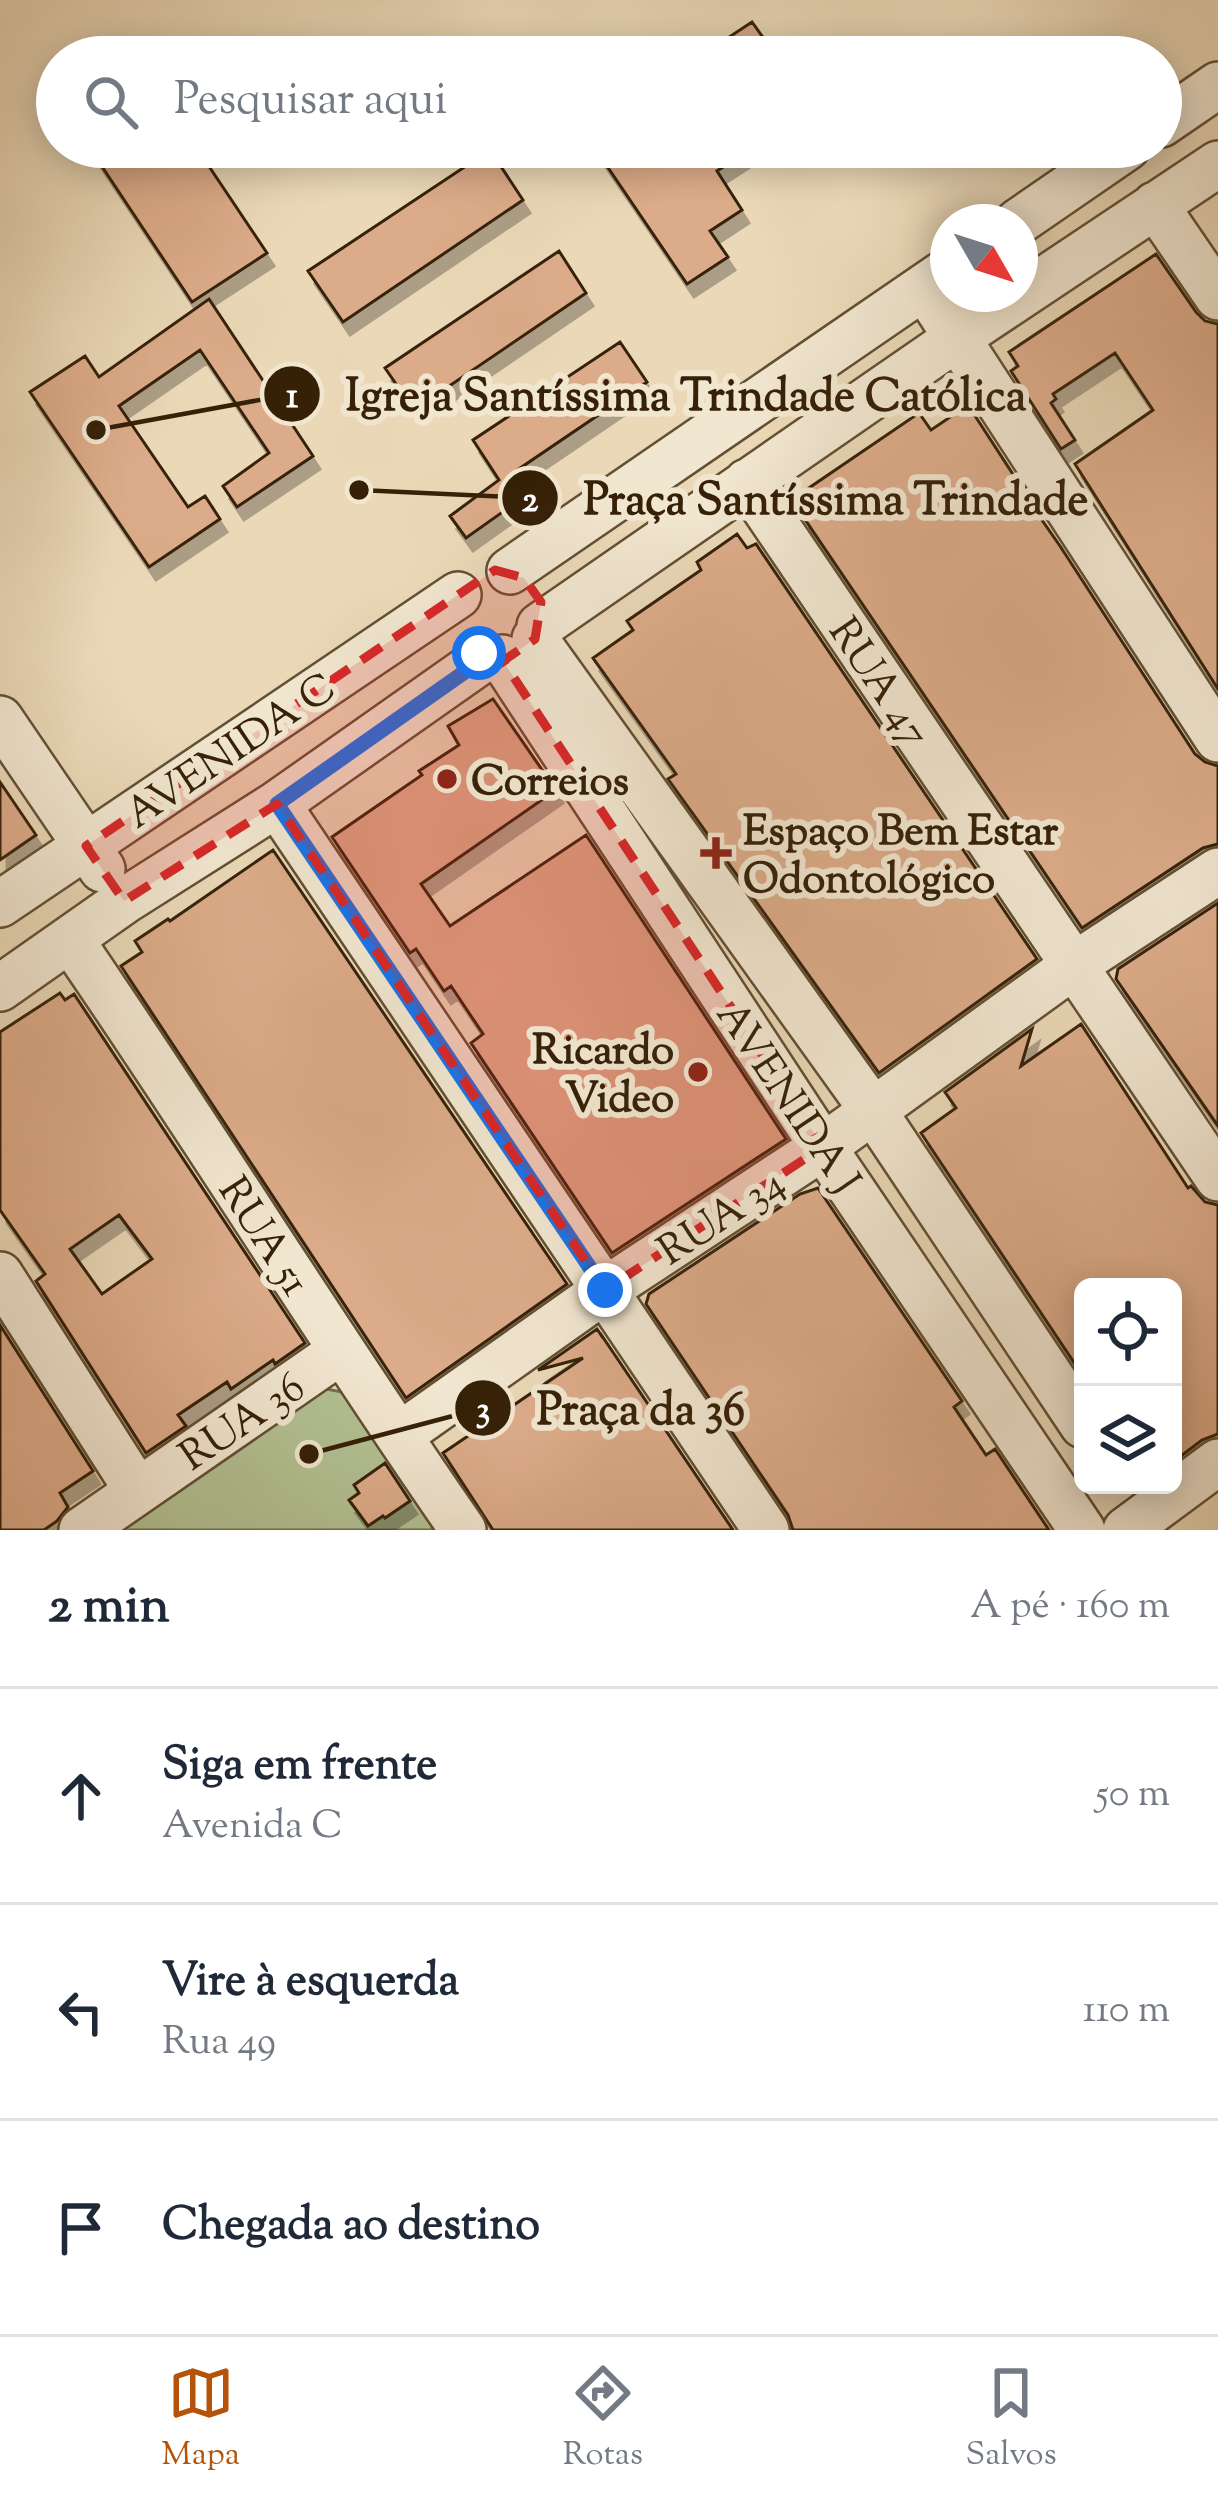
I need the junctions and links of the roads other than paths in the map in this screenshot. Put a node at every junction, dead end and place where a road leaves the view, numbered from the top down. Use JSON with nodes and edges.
{"nodes":[{"id":1,"x":1218,"y":85,"type":"edge"},
{"id":2,"x":1182,"y":110,"type":"edge"},
{"id":3,"x":1218,"y":164,"type":"edge"},
{"id":4,"x":1096,"y":168,"type":"edge"},
{"id":5,"x":1155,"y":206,"type":"junction"},
{"id":6,"x":1038,"y":208,"type":"edge"},
{"id":7,"x":930,"y":282,"type":"edge"},
{"id":8,"x":1218,"y":297,"type":"edge"},
{"id":9,"x":948,"y":312,"type":"edge"},
{"id":10,"x":957,"y":338,"type":"junction"},
{"id":11,"x":747,"y":482,"type":"junction"},
{"id":12,"x":510,"y":571,"type":"junction"},
{"id":13,"x":458,"y":595,"type":"junction"},
{"id":14,"x":515,"y":645,"type":"junction"},
{"id":15,"x":0,"y":719,"type":"edge"},
{"id":16,"x":1218,"y":739,"type":"edge"},
{"id":17,"x":277,"y":804,"type":"junction"},
{"id":18,"x":86,"y":846,"type":"junction"},
{"id":19,"x":1218,"y":871,"type":"edge"},
{"id":20,"x":124,"y":901,"type":"junction"},
{"id":21,"x":0,"y":904,"type":"edge"},
{"id":22,"x":70,"y":939,"type":"junction"},
{"id":23,"x":1073,"y":966,"type":"junction"},
{"id":24,"x":0,"y":988,"type":"edge"},
{"id":25,"x":874,"y":1112,"type":"junction"},
{"id":26,"x":824,"y":1148,"type":"junction"},
{"id":27,"x":1218,"y":1178,"type":"edge"},
{"id":28,"x":0,"y":1275,"type":"edge"},
{"id":29,"x":605,"y":1290,"type":"junction"},
{"id":30,"x":341,"y":1352,"type":"junction"},
{"id":31,"x":1074,"y":1412,"type":"edge"},
{"id":32,"x":400,"y":1436,"type":"junction"},
{"id":33,"x":1218,"y":1462,"type":"edge"},
{"id":34,"x":137,"y":1490,"type":"junction"},
{"id":35,"x":1137,"y":1515,"type":"edge"},
{"id":36,"x":457,"y":1528,"type":"edge"},
{"id":37,"x":82,"y":1530,"type":"edge"},
{"id":38,"x":766,"y":1530,"type":"edge"},
{"id":39,"x":1082,"y":1530,"type":"edge"}],
"edges":[{"from":1,"to":2,"type":"street"},
{"from":3,"to":5,"type":"street","name":"AVENIDA C"},
{"from":4,"to":6,"type":"street"},
{"from":5,"to":8,"type":"street"},
{"from":5,"to":10,"type":"street","name":"AVENIDA C"},
{"from":7,"to":12,"type":"street"},
{"from":9,"to":10,"type":"street"},
{"from":10,"to":11,"type":"street","name":"AVENIDA C"},
{"from":10,"to":16,"type":"street"},
{"from":11,"to":14,"type":"street","name":"AVENIDA C"},
{"from":11,"to":23,"type":"street","name":"RUA 47"},
{"from":12,"to":13,"type":"street"},
{"from":12,"to":14,"type":"street"},
{"from":13,"to":14,"type":"street"},
{"from":13,"to":18,"type":"street","name":"AVENIDA C"},
{"from":14,"to":17,"type":"street","name":"AVENIDA C"},
{"from":14,"to":25,"type":"street","name":"AVENIDA J"},
{"from":14,"to":26,"type":"street","name":"AVENIDA J"},
{"from":15,"to":18,"type":"street"},
{"from":17,"to":20,"type":"street","name":"AVENIDA C"},
{"from":17,"to":29,"type":"street"},
{"from":18,"to":20,"type":"street"},
{"from":18,"to":21,"type":"street","name":"AVENIDA C"},
{"from":19,"to":23,"type":"street","name":"RUA 34"},
{"from":20,"to":22,"type":"street","name":"AVENIDA C"},
{"from":22,"to":24,"type":"street","name":"AVENIDA C"},
{"from":22,"to":30,"type":"street","name":"RUA 51"},
{"from":23,"to":25,"type":"street","name":"RUA 34"},
{"from":23,"to":27,"type":"street","name":"RUA 47"},
{"from":25,"to":26,"type":"street","name":"RUA 34"},
{"from":25,"to":31,"type":"street","name":"AVENIDA J"},
{"from":26,"to":29,"type":"street","name":"RUA 34"},
{"from":26,"to":39,"type":"street","name":"AVENIDA J"},
{"from":28,"to":34,"type":"street"},
{"from":29,"to":32,"type":"street","name":"RUA 34"},
{"from":29,"to":38,"type":"street"},
{"from":30,"to":32,"type":"street","name":"RUA 51"},
{"from":30,"to":34,"type":"street","name":"RUA 36"},
{"from":32,"to":36,"type":"street","name":"RUA 51"},
{"from":33,"to":35,"type":"street"},
{"from":34,"to":37,"type":"street","name":"RUA 36"}]}
